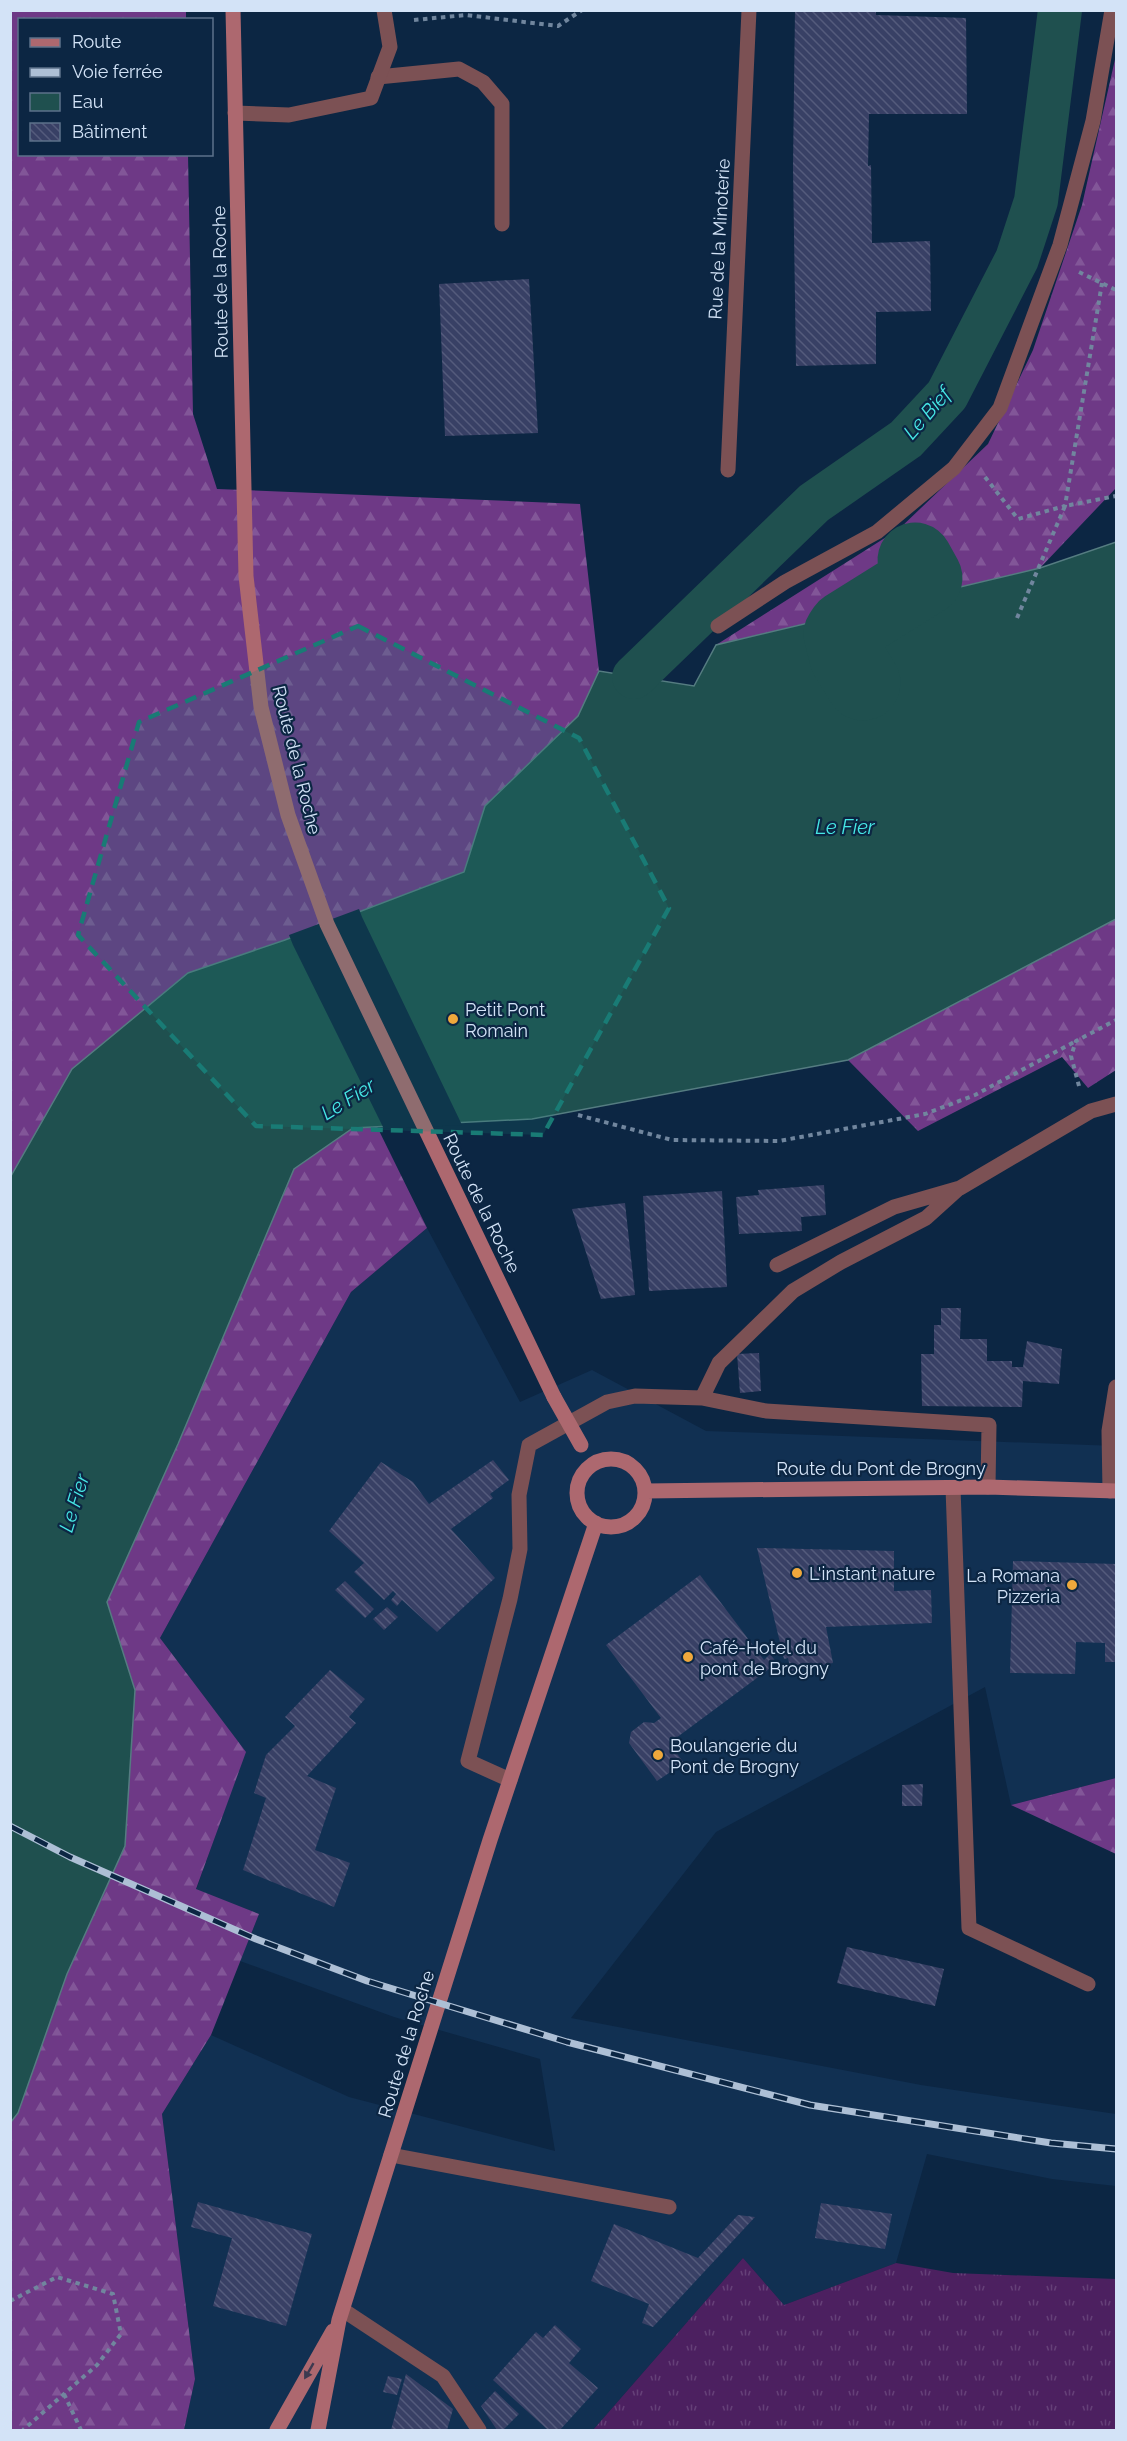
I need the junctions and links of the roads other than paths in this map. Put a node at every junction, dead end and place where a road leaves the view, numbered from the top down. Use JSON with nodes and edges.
{"nodes":[{"id":1,"x":233,"y":10,"type":"edge"},
{"id":2,"x":384,"y":10,"type":"edge"},
{"id":3,"x":749,"y":10,"type":"edge"},
{"id":4,"x":1112,"y":10,"type":"edge"},
{"id":5,"x":378,"y":77,"type":"junction"},
{"id":6,"x":235,"y":113,"type":"junction"},
{"id":7,"x":502,"y":224,"type":"dead end"},
{"id":8,"x":728,"y":470,"type":"dead end"},
{"id":9,"x":718,"y":626,"type":"dead end"},
{"id":10,"x":1116,"y":1104,"type":"edge"},
{"id":11,"x":960,"y":1188,"type":"junction"},
{"id":12,"x":777,"y":1264,"type":"dead end"},
{"id":13,"x":1116,"y":1387,"type":"edge"},
{"id":14,"x":702,"y":1398,"type":"junction"},
{"id":15,"x":592,"y":1465,"type":"junction"},
{"id":16,"x":988,"y":1487,"type":"junction"},
{"id":17,"x":953,"y":1488,"type":"junction"},
{"id":18,"x":646,"y":1491,"type":"junction"},
{"id":19,"x":1113,"y":1491,"type":"edge"},
{"id":20,"x":596,"y":1523,"type":"junction"},
{"id":21,"x":510,"y":1780,"type":"junction"},
{"id":22,"x":1088,"y":1984,"type":"dead end"},
{"id":23,"x":391,"y":2155,"type":"junction"},
{"id":24,"x":669,"y":2207,"type":"dead end"},
{"id":25,"x":341,"y":2315,"type":"junction"},
{"id":26,"x":277,"y":2430,"type":"edge"},
{"id":27,"x":318,"y":2430,"type":"edge"},
{"id":28,"x":479,"y":2430,"type":"edge"}],
"edges":[{"from":1,"to":6,"type":"main road","name":"Route de la Roche"},
{"from":2,"to":5,"type":"street"},
{"from":3,"to":8,"type":"street","name":"Rue de la Minoterie"},
{"from":4,"to":9,"type":"street"},
{"from":5,"to":6,"type":"street"},
{"from":5,"to":7,"type":"street"},
{"from":6,"to":15,"type":"main road","name":"Route de la Roche","bridge":true},
{"from":10,"to":11,"type":"street"},
{"from":11,"to":12,"type":"street"},
{"from":11,"to":14,"type":"street"},
{"from":13,"to":19,"type":"street"},
{"from":14,"to":16,"type":"street"},
{"from":14,"to":21,"type":"street"},
{"from":15,"to":18,"type":"main road"},
{"from":15,"to":20,"type":"main road"},
{"from":16,"to":17,"type":"main road","name":"Route du Pont de Brogny"},
{"from":16,"to":19,"type":"main road","name":"Route du Pont de Brogny"},
{"from":17,"to":18,"type":"main road","name":"Route du Pont de Brogny"},
{"from":17,"to":22,"type":"street"},
{"from":18,"to":20,"type":"main road"},
{"from":20,"to":21,"type":"main road","name":"Route de la Roche"},
{"from":21,"to":23,"type":"main road","name":"Route de la Roche"},
{"from":23,"to":24,"type":"street"},
{"from":23,"to":25,"type":"main road","name":"Route de la Roche"},
{"from":25,"to":26,"type":"main road","name":"Route de la Roche","one_way":true},
{"from":25,"to":27,"type":"main road","name":"Route de la Roche"},
{"from":25,"to":28,"type":"street"}]}
